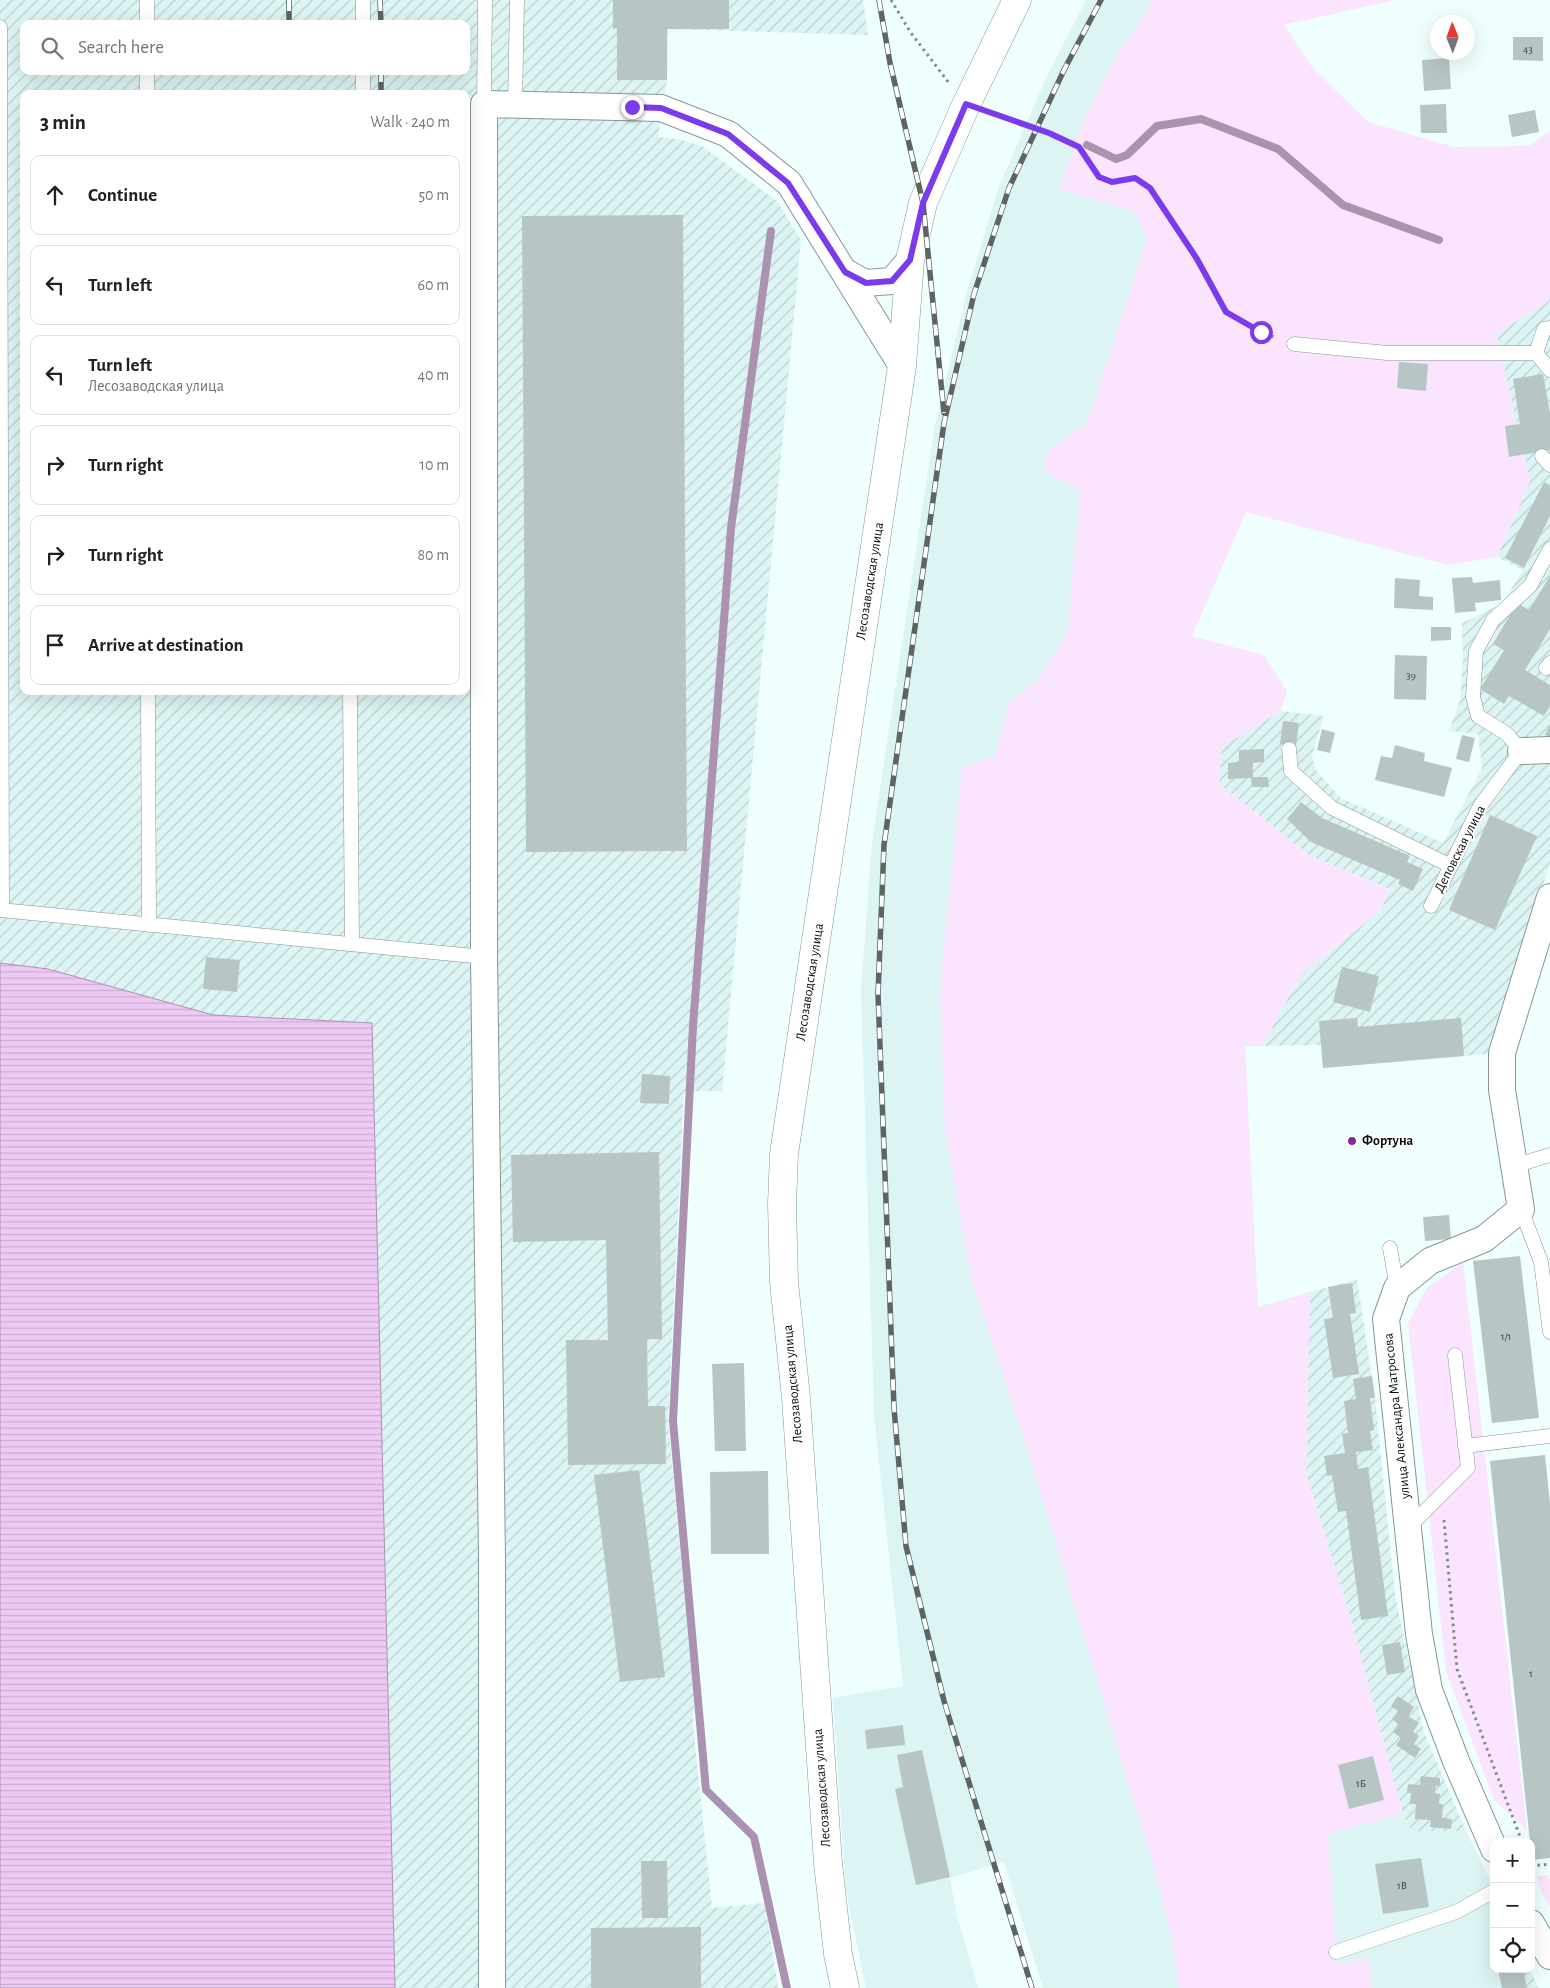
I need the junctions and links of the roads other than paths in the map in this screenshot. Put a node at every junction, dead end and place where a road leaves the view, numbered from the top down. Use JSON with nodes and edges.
{"nodes":[{"id":1,"x":147,"y":0,"type":"edge"},
{"id":2,"x":363,"y":0,"type":"edge"},
{"id":3,"x":485,"y":0,"type":"edge"},
{"id":4,"x":517,"y":0,"type":"edge"},
{"id":5,"x":1016,"y":1,"type":"edge"},
{"id":6,"x":147,"y":20,"type":"edge"},
{"id":7,"x":363,"y":20,"type":"edge"},
{"id":8,"x":0,"y":27,"type":"edge"},
{"id":9,"x":147,"y":75,"type":"edge"},
{"id":10,"x":363,"y":75,"type":"edge"},
{"id":11,"x":147,"y":90,"type":"edge"},
{"id":12,"x":363,"y":90,"type":"edge"},
{"id":13,"x":484,"y":104,"type":"junction"},
{"id":14,"x":515,"y":105,"type":"junction"},
{"id":15,"x":910,"y":260,"type":"junction"},
{"id":16,"x":845,"y":272,"type":"junction"},
{"id":17,"x":1550,"y":328,"type":"edge"},
{"id":18,"x":1294,"y":344,"type":"road end"},
{"id":19,"x":1536,"y":353,"type":"junction"},
{"id":20,"x":902,"y":366,"type":"junction"},
{"id":21,"x":1550,"y":370,"type":"edge"},
{"id":22,"x":475,"y":521,"type":"edge"},
{"id":23,"x":1550,"y":549,"type":"edge"},
{"id":24,"x":148,"y":695,"type":"edge"},
{"id":25,"x":350,"y":695,"type":"edge"},
{"id":26,"x":1289,"y":749,"type":"dead end"},
{"id":27,"x":1550,"y":750,"type":"edge"},
{"id":28,"x":1520,"y":751,"type":"junction"},
{"id":29,"x":1451,"y":866,"type":"junction"},
{"id":30,"x":1550,"y":897,"type":"edge"},
{"id":31,"x":1431,"y":906,"type":"dead end"},
{"id":32,"x":1,"y":910,"type":"edge"},
{"id":33,"x":149,"y":925,"type":"junction"},
{"id":34,"x":352,"y":944,"type":"junction"},
{"id":35,"x":484,"y":957,"type":"junction"},
{"id":36,"x":1550,"y":1155,"type":"edge"},
{"id":37,"x":1514,"y":1166,"type":"junction"},
{"id":38,"x":1520,"y":1209,"type":"junction"},
{"id":39,"x":1390,"y":1248,"type":"dead end"},
{"id":40,"x":1397,"y":1288,"type":"junction"},
{"id":41,"x":1550,"y":1332,"type":"edge"},
{"id":42,"x":1455,"y":1355,"type":"dead end"},
{"id":43,"x":1550,"y":1436,"type":"edge"},
{"id":44,"x":1466,"y":1446,"type":"junction"},
{"id":45,"x":1408,"y":1528,"type":"junction"},
{"id":46,"x":1490,"y":1840,"type":"edge"},
{"id":47,"x":1490,"y":1894,"type":"edge"},
{"id":48,"x":1535,"y":1927,"type":"edge"},
{"id":49,"x":1533,"y":1928,"type":"edge"},
{"id":50,"x":1550,"y":1940,"type":"edge"},
{"id":51,"x":1336,"y":1952,"type":"dead end"},
{"id":52,"x":1550,"y":1956,"type":"edge"},
{"id":53,"x":492,"y":1988,"type":"edge"},
{"id":54,"x":845,"y":1988,"type":"edge"}],
"edges":[{"from":1,"to":6,"type":"lane"},
{"from":2,"to":7,"type":"lane"},
{"from":3,"to":13,"type":"lane"},
{"from":4,"to":14,"type":"lane"},
{"from":5,"to":15,"type":"main road","name":"Лесозаводская улица"},
{"from":8,"to":32,"type":"lane"},
{"from":9,"to":11,"type":"lane"},
{"from":10,"to":12,"type":"lane"},
{"from":13,"to":14,"type":"street"},
{"from":13,"to":22,"type":"street"},
{"from":14,"to":16,"type":"street"},
{"from":15,"to":16,"type":"street"},
{"from":15,"to":20,"type":"main road","name":"Лесозаводская улица"},
{"from":16,"to":20,"type":"street"},
{"from":17,"to":19,"type":"lane"},
{"from":18,"to":19,"type":"lane"},
{"from":19,"to":21,"type":"lane"},
{"from":20,"to":54,"type":"main road","name":"Лесозаводская улица"},
{"from":22,"to":35,"type":"street"},
{"from":23,"to":28,"type":"lane"},
{"from":24,"to":33,"type":"lane"},
{"from":25,"to":34,"type":"lane"},
{"from":26,"to":29,"type":"lane"},
{"from":27,"to":28,"type":"street"},
{"from":28,"to":29,"type":"lane","name":"Деповская улица"},
{"from":29,"to":31,"type":"lane","name":"Деповская улица"},
{"from":30,"to":37,"type":"street"},
{"from":32,"to":33,"type":"lane"},
{"from":33,"to":34,"type":"lane"},
{"from":34,"to":35,"type":"lane"},
{"from":35,"to":53,"type":"street"},
{"from":36,"to":37,"type":"lane"},
{"from":37,"to":38,"type":"street"},
{"from":38,"to":40,"type":"street"},
{"from":38,"to":41,"type":"lane"},
{"from":39,"to":40,"type":"lane"},
{"from":40,"to":45,"type":"street","name":"улица Александра Матросова"},
{"from":42,"to":44,"type":"lane"},
{"from":43,"to":44,"type":"lane"},
{"from":44,"to":45,"type":"lane"},
{"from":45,"to":46,"type":"street","name":"улица Александра Матросова"},
{"from":47,"to":51,"type":"lane"},
{"from":48,"to":50,"type":"lane"},
{"from":49,"to":52,"type":"street"}]}
